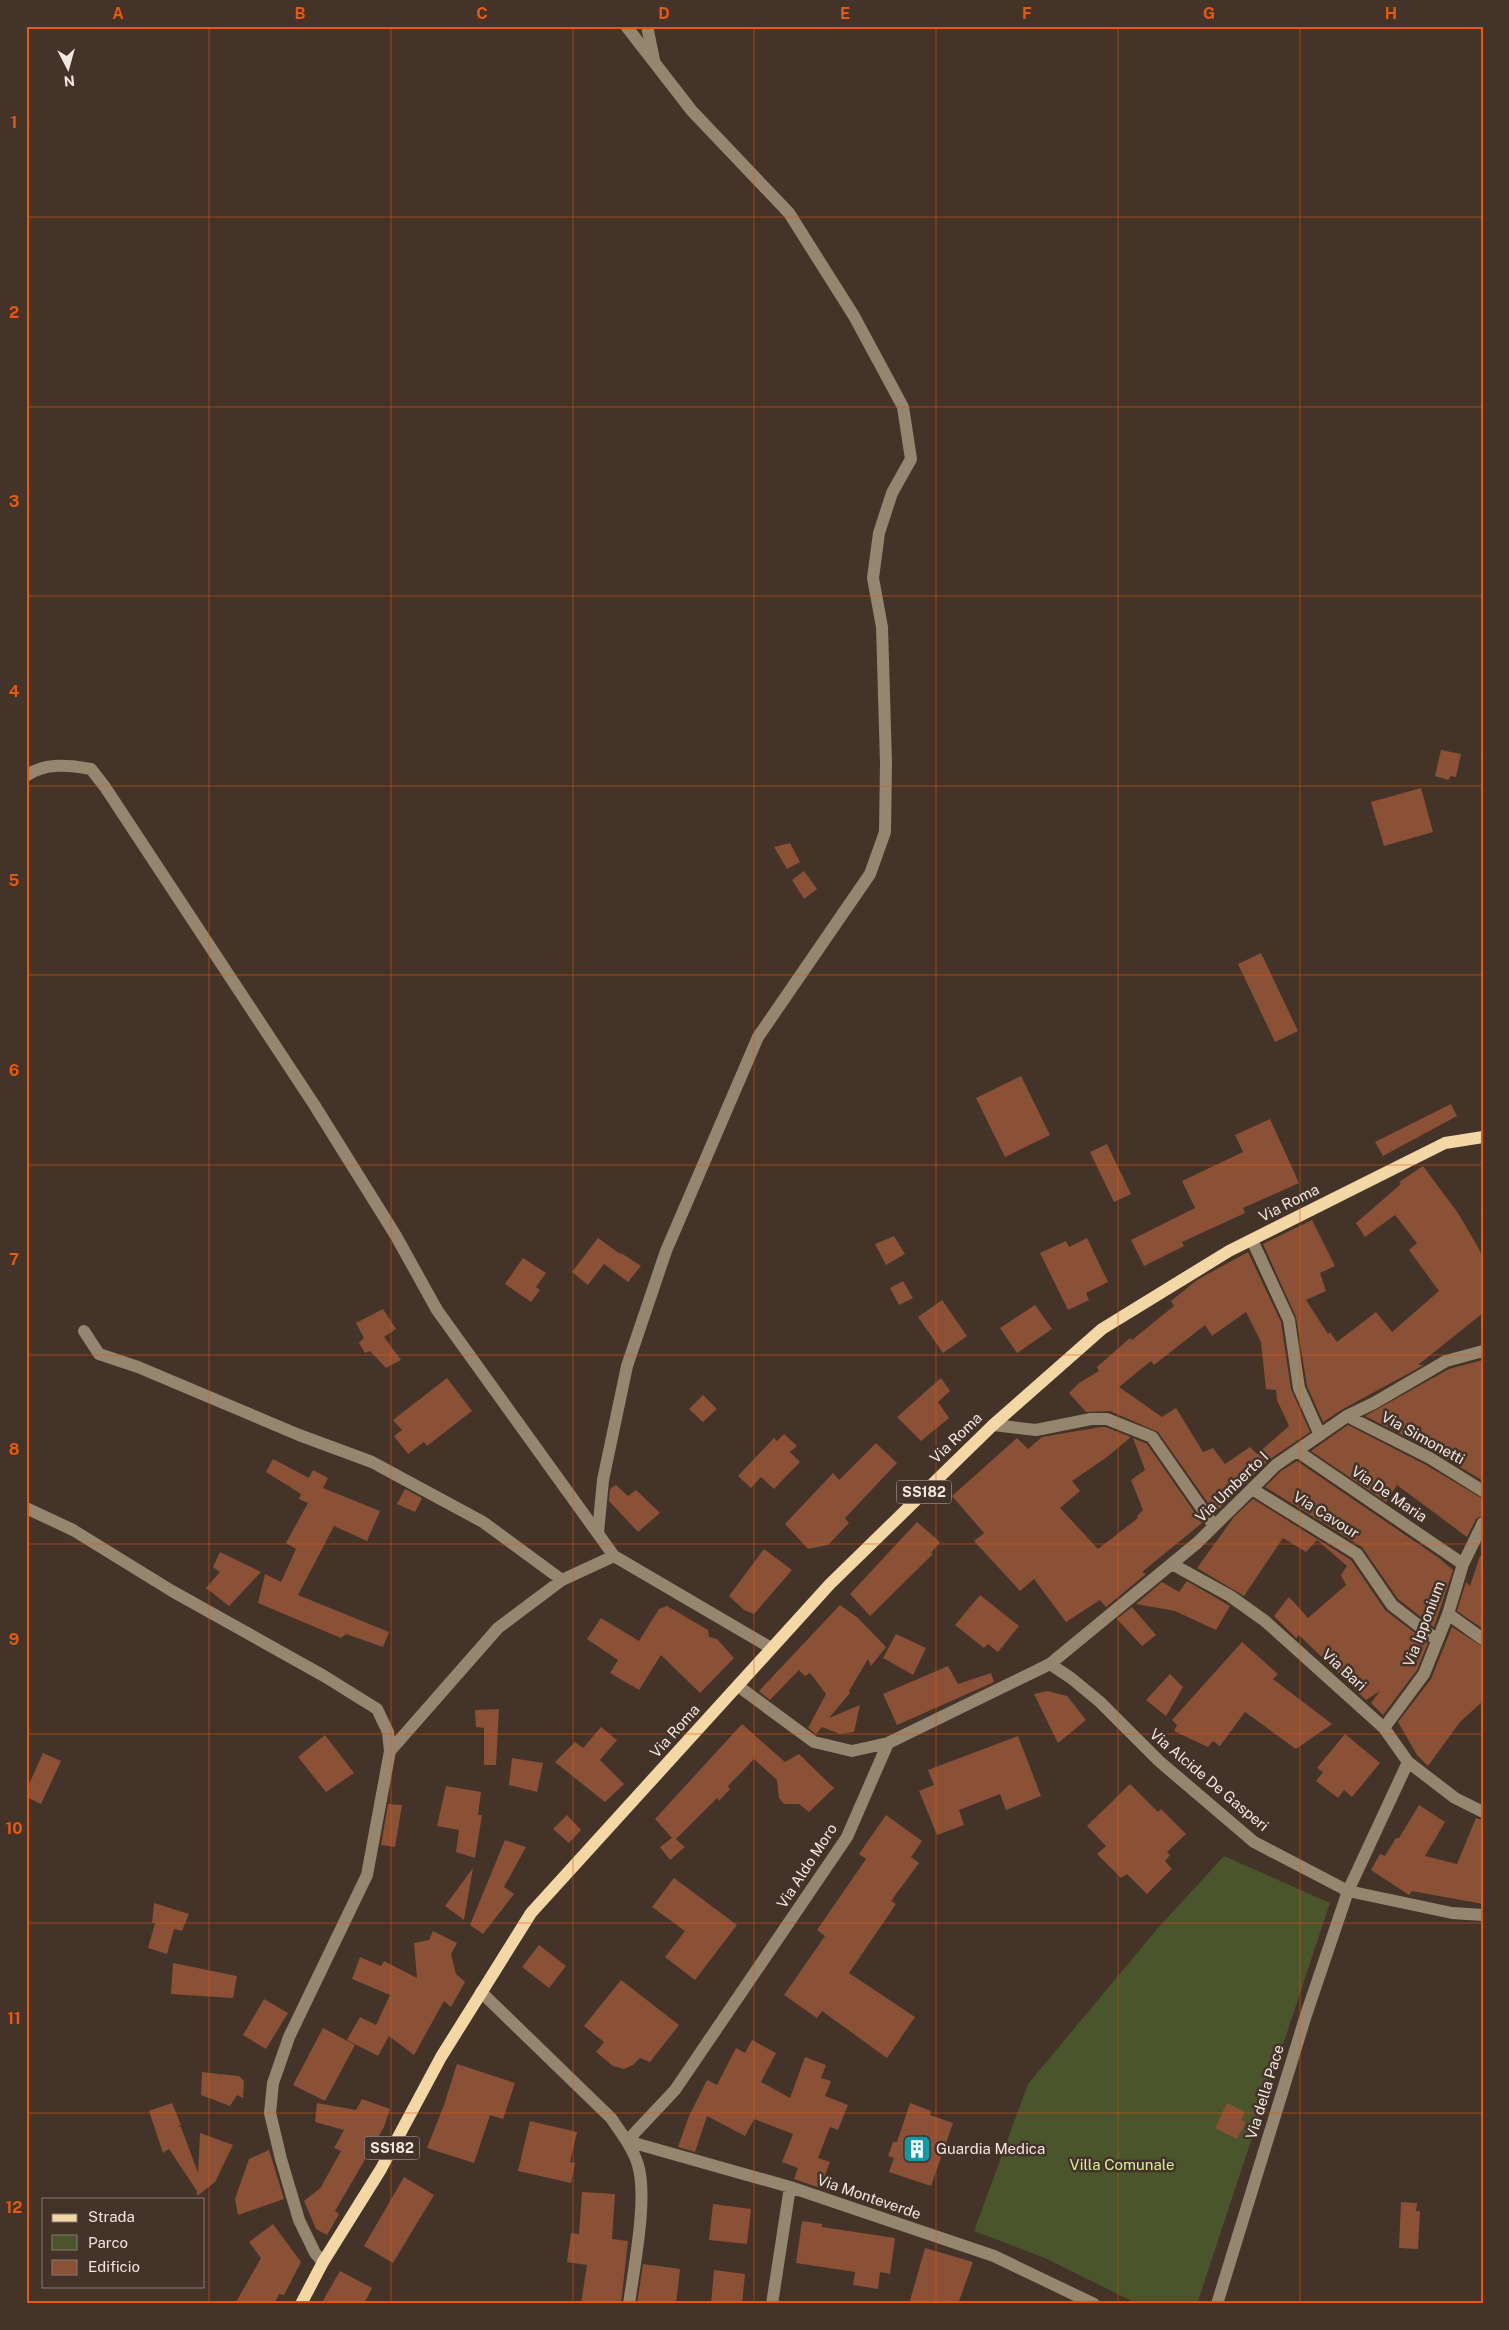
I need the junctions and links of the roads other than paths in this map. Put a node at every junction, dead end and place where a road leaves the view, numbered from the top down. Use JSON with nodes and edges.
{"nodes":[{"id":1,"x":626,"y":26,"type":"edge"},
{"id":2,"x":647,"y":26,"type":"edge"},
{"id":3,"x":654,"y":62,"type":"junction"},
{"id":4,"x":26,"y":776,"type":"edge"},
{"id":5,"x":1483,"y":1138,"type":"edge"},
{"id":6,"x":1252,"y":1240,"type":"junction"},
{"id":7,"x":84,"y":1331,"type":"dead end"},
{"id":8,"x":1483,"y":1351,"type":"edge"},
{"id":9,"x":1347,"y":1416,"type":"junction"},
{"id":10,"x":993,"y":1424,"type":"junction"},
{"id":11,"x":1320,"y":1435,"type":"junction"},
{"id":12,"x":1297,"y":1451,"type":"junction"},
{"id":13,"x":1252,"y":1489,"type":"junction"},
{"id":14,"x":1483,"y":1491,"type":"edge"},
{"id":15,"x":26,"y":1508,"type":"edge"},
{"id":16,"x":1483,"y":1523,"type":"edge"},
{"id":17,"x":1214,"y":1526,"type":"junction"},
{"id":18,"x":598,"y":1533,"type":"junction"},
{"id":19,"x":614,"y":1556,"type":"junction"},
{"id":20,"x":1172,"y":1564,"type":"junction"},
{"id":21,"x":1463,"y":1564,"type":"junction"},
{"id":22,"x":562,"y":1580,"type":"junction"},
{"id":23,"x":1448,"y":1614,"type":"junction"},
{"id":24,"x":1483,"y":1638,"type":"edge"},
{"id":25,"x":1437,"y":1640,"type":"junction"},
{"id":26,"x":772,"y":1648,"type":"junction"},
{"id":27,"x":1050,"y":1664,"type":"junction"},
{"id":28,"x":738,"y":1686,"type":"junction"},
{"id":29,"x":1384,"y":1728,"type":"junction"},
{"id":30,"x":888,"y":1743,"type":"junction"},
{"id":31,"x":390,"y":1751,"type":"junction"},
{"id":32,"x":1408,"y":1762,"type":"junction"},
{"id":33,"x":1483,"y":1812,"type":"edge"},
{"id":34,"x":1348,"y":1890,"type":"junction"},
{"id":35,"x":1483,"y":1915,"type":"edge"},
{"id":36,"x":481,"y":1992,"type":"junction"},
{"id":37,"x":626,"y":2141,"type":"junction"},
{"id":38,"x":790,"y":2187,"type":"junction"},
{"id":39,"x":323,"y":2262,"type":"junction"},
{"id":40,"x":301,"y":2304,"type":"edge"},
{"id":41,"x":629,"y":2304,"type":"edge"},
{"id":42,"x":772,"y":2304,"type":"edge"},
{"id":43,"x":1094,"y":2304,"type":"edge"},
{"id":44,"x":1216,"y":2304,"type":"edge"}],
"edges":[{"from":1,"to":3,"type":"street"},
{"from":2,"to":3,"type":"street"},
{"from":3,"to":18,"type":"street"},
{"from":4,"to":18,"type":"street"},
{"from":5,"to":6,"type":"main road","name":"Via Roma","number":"SS182"},
{"from":6,"to":10,"type":"main road","name":"Via Roma","number":"SS182"},
{"from":6,"to":11,"type":"street"},
{"from":7,"to":22,"type":"street"},
{"from":8,"to":9,"type":"street","name":"Via Umberto I"},
{"from":9,"to":11,"type":"street","name":"Via Umberto I"},
{"from":9,"to":14,"type":"street","name":"Via Simonetti"},
{"from":10,"to":17,"type":"street"},
{"from":10,"to":26,"type":"main road","name":"Via Roma","number":"SS182"},
{"from":11,"to":12,"type":"street","name":"Via Umberto I"},
{"from":12,"to":13,"type":"street","name":"Via Umberto I"},
{"from":12,"to":21,"type":"street","name":"Via De Maria"},
{"from":13,"to":17,"type":"street","name":"Via Umberto I"},
{"from":13,"to":25,"type":"street","name":"Via Cavour"},
{"from":15,"to":31,"type":"street"},
{"from":16,"to":21,"type":"street","name":"Via Ipponium"},
{"from":17,"to":20,"type":"street","name":"Via Umberto I"},
{"from":18,"to":19,"type":"street"},
{"from":19,"to":22,"type":"street"},
{"from":19,"to":26,"type":"street"},
{"from":20,"to":27,"type":"street","name":"Via Umberto I"},
{"from":20,"to":29,"type":"street","name":"Via Bari"},
{"from":21,"to":23,"type":"street","name":"Via Ipponium"},
{"from":22,"to":31,"type":"street"},
{"from":23,"to":24,"type":"street"},
{"from":23,"to":25,"type":"street","name":"Via Ipponium"},
{"from":25,"to":29,"type":"street","name":"Via Ipponium"},
{"from":26,"to":28,"type":"main road","name":"Via Roma","number":"SS182"},
{"from":27,"to":30,"type":"street"},
{"from":27,"to":34,"type":"street","name":"Via Alcide De Gasperi"},
{"from":28,"to":30,"type":"street"},
{"from":28,"to":36,"type":"main road","name":"Via Roma","number":"SS182"},
{"from":29,"to":32,"type":"street","name":"Via Bari"},
{"from":30,"to":37,"type":"street","name":"Via Aldo Moro"},
{"from":31,"to":39,"type":"street"},
{"from":32,"to":33,"type":"street","name":"Via Bari"},
{"from":32,"to":34,"type":"street","name":"Via della Pace"},
{"from":34,"to":35,"type":"street","name":"Via Alcide De Gasperi"},
{"from":34,"to":44,"type":"street","name":"Via della Pace"},
{"from":36,"to":37,"type":"street"},
{"from":36,"to":39,"type":"main road","number":"SS182"},
{"from":37,"to":38,"type":"street","name":"Via Monteverde"},
{"from":37,"to":41,"type":"street"},
{"from":38,"to":42,"type":"street"},
{"from":38,"to":43,"type":"street","name":"Via Monteverde"},
{"from":39,"to":40,"type":"main road","number":"SS182"}]}
